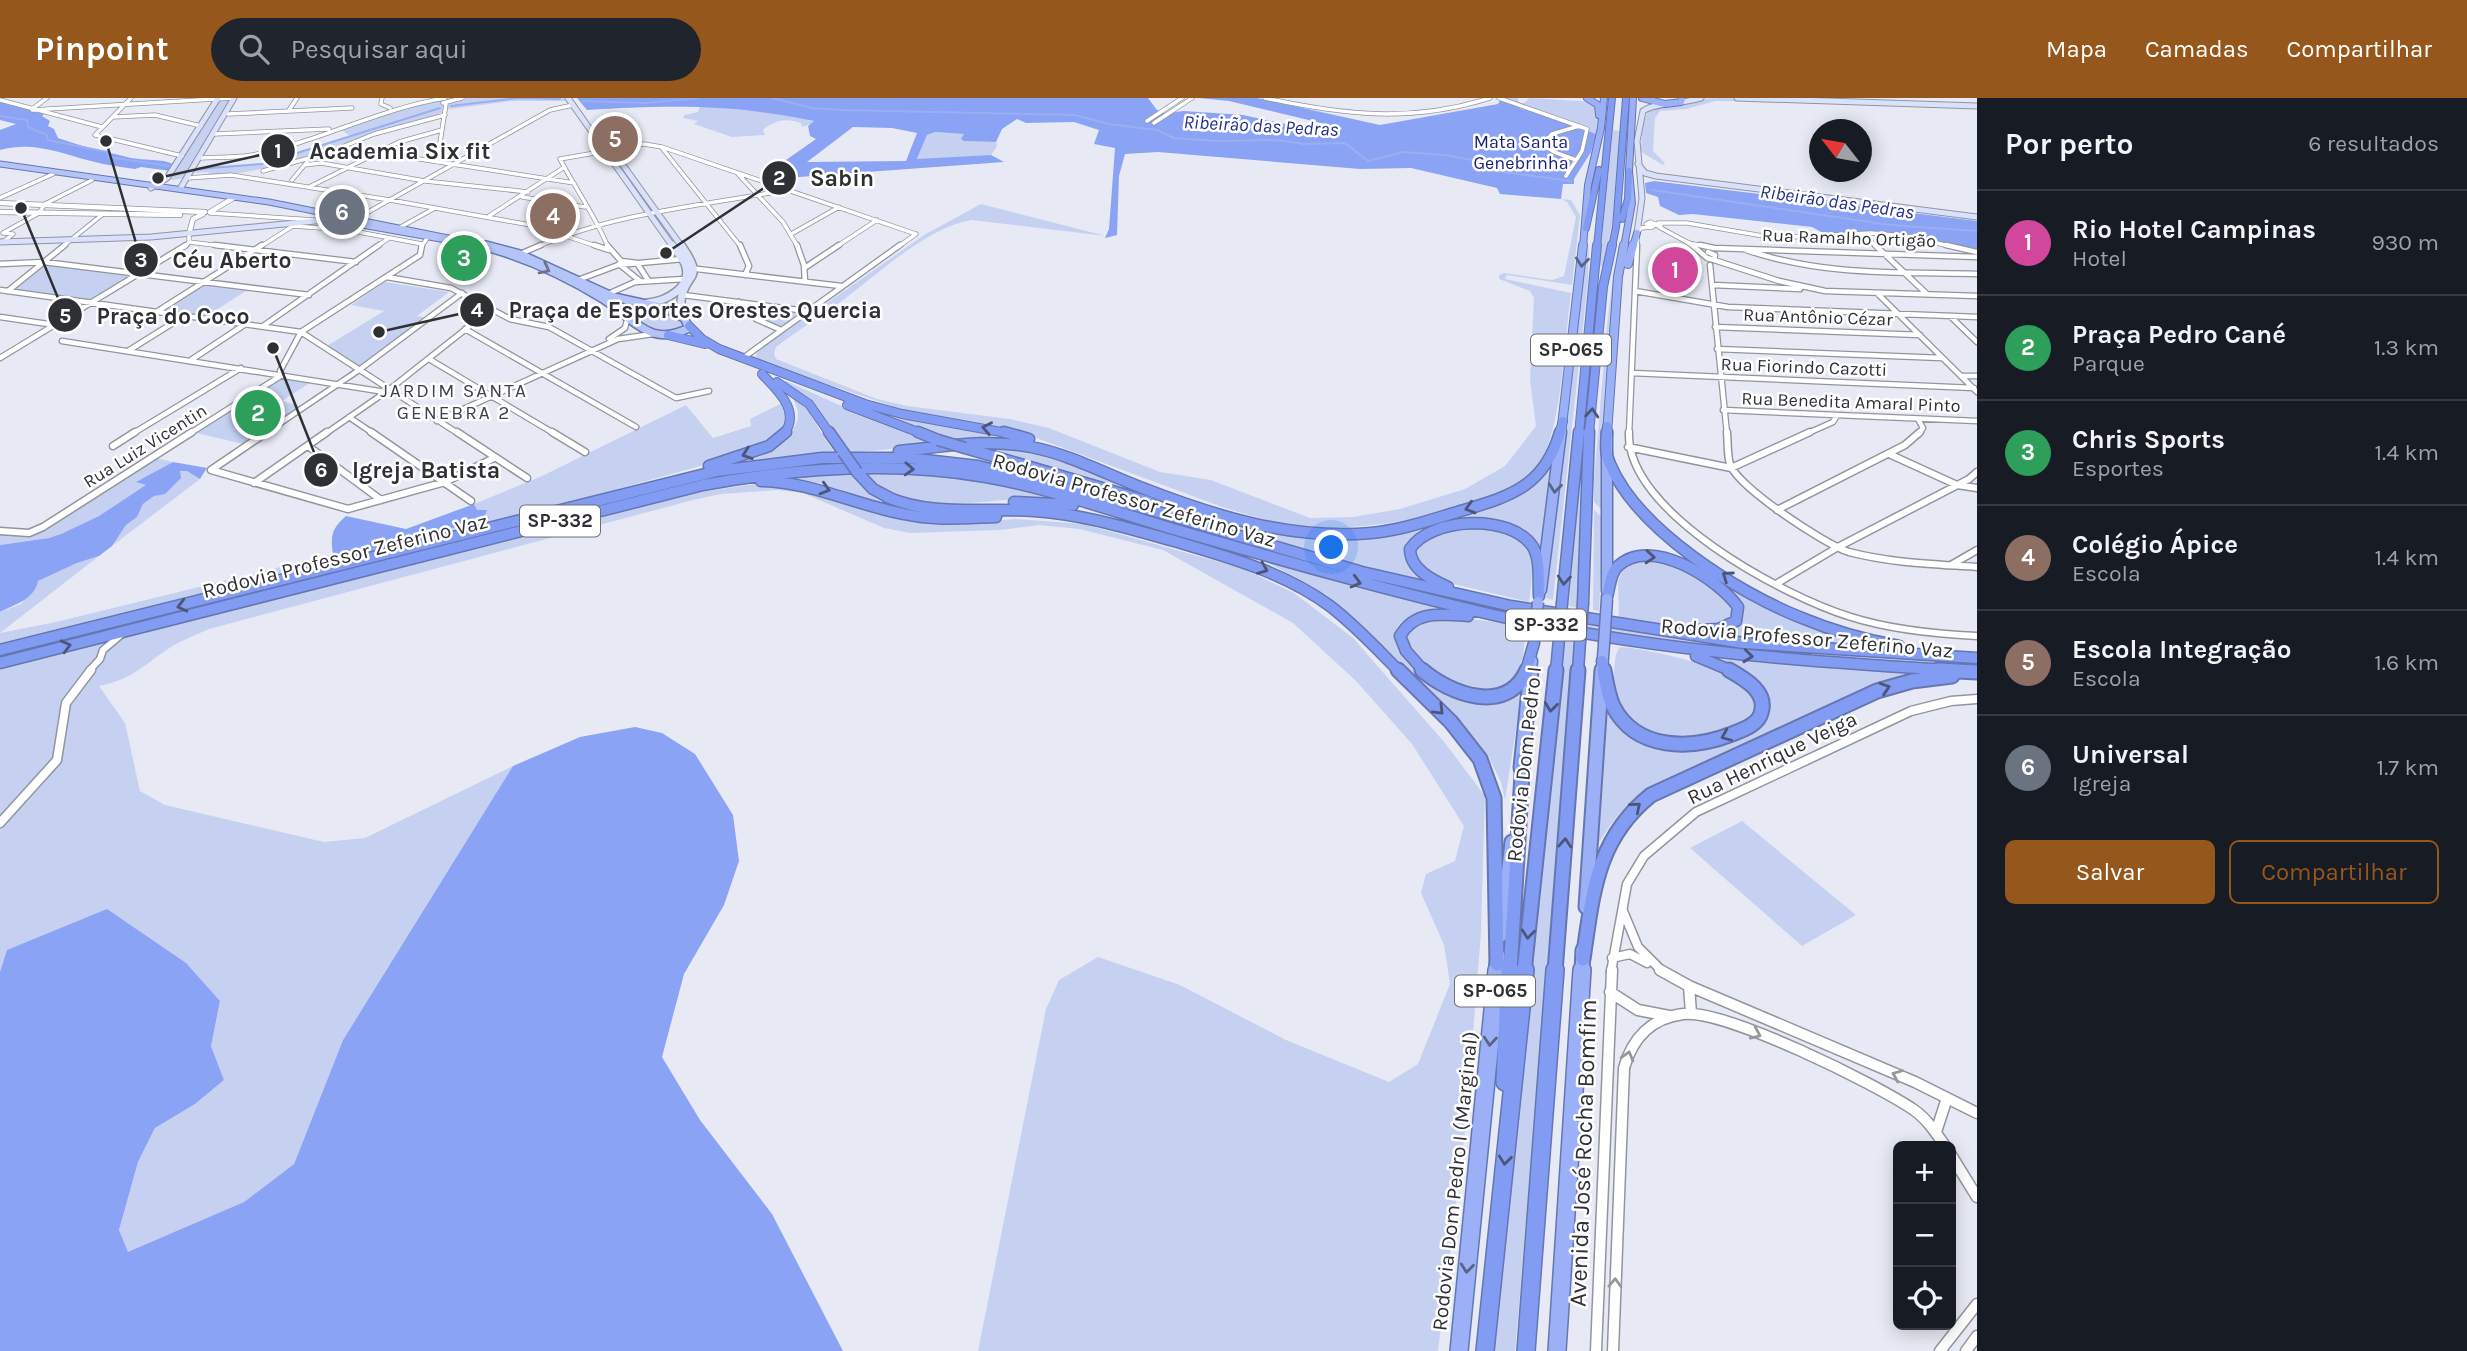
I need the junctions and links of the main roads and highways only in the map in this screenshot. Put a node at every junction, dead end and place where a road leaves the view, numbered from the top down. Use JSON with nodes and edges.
{"nodes":[{"id":1,"x":233,"y":98,"type":"edge"},
{"id":2,"x":568,"y":98,"type":"edge"},
{"id":3,"x":1587,"y":98,"type":"edge"},
{"id":4,"x":1604,"y":98,"type":"edge"},
{"id":5,"x":1612,"y":98,"type":"edge"},
{"id":6,"x":1626,"y":98,"type":"edge"},
{"id":7,"x":1633,"y":98,"type":"edge"},
{"id":8,"x":1642,"y":98,"type":"edge"},
{"id":9,"x":1682,"y":98,"type":"edge"},
{"id":10,"x":1701,"y":98,"type":"edge"},
{"id":11,"x":1737,"y":98,"type":"edge"},
{"id":12,"x":1751,"y":98,"type":"edge"},
{"id":13,"x":1758,"y":98,"type":"edge"},
{"id":14,"x":1907,"y":98,"type":"edge"},
{"id":15,"x":218,"y":99,"type":"edge"},
{"id":16,"x":1977,"y":100,"type":"edge"},
{"id":17,"x":574,"y":102,"type":"edge"},
{"id":18,"x":1977,"y":106,"type":"edge"},
{"id":19,"x":1601,"y":128,"type":"junction"},
{"id":20,"x":1608,"y":147,"type":"junction"},
{"id":21,"x":180,"y":154,"type":"junction"},
{"id":22,"x":200,"y":158,"type":"junction"},
{"id":23,"x":1638,"y":164,"type":"junction"},
{"id":24,"x":0,"y":165,"type":"edge"},
{"id":25,"x":1629,"y":171,"type":"junction"},
{"id":26,"x":187,"y":178,"type":"junction"},
{"id":27,"x":1656,"y":178,"type":"junction"},
{"id":28,"x":1639,"y":183,"type":"junction"},
{"id":29,"x":160,"y":185,"type":"junction"},
{"id":30,"x":179,"y":187,"type":"junction"},
{"id":31,"x":232,"y":198,"type":"junction"},
{"id":32,"x":329,"y":215,"type":"junction"},
{"id":33,"x":1977,"y":218,"type":"edge"},
{"id":34,"x":336,"y":219,"type":"junction"},
{"id":35,"x":351,"y":219,"type":"junction"},
{"id":36,"x":1586,"y":228,"type":"junction"},
{"id":37,"x":1637,"y":233,"type":"joint"},
{"id":38,"x":428,"y":236,"type":"junction"},
{"id":39,"x":1614,"y":239,"type":"junction"},
{"id":40,"x":2,"y":242,"type":"edge"},
{"id":41,"x":422,"y":244,"type":"road end"},
{"id":42,"x":582,"y":284,"type":"junction"},
{"id":43,"x":635,"y":302,"type":"junction"},
{"id":44,"x":648,"y":303,"type":"junction"},
{"id":45,"x":618,"y":310,"type":"junction"},
{"id":46,"x":1615,"y":315,"type":"junction"},
{"id":47,"x":687,"y":322,"type":"junction"},
{"id":48,"x":664,"y":334,"type":"junction"},
{"id":49,"x":761,"y":370,"type":"junction"},
{"id":50,"x":1563,"y":421,"type":"junction"},
{"id":51,"x":1607,"y":426,"type":"junction"},
{"id":52,"x":822,"y":458,"type":"junction"},
{"id":53,"x":1165,"y":496,"type":"junction"},
{"id":54,"x":535,"y":516,"type":"junction"},
{"id":55,"x":515,"y":533,"type":"junction"},
{"id":56,"x":1210,"y":546,"type":"junction"},
{"id":57,"x":1309,"y":557,"type":"junction"},
{"id":58,"x":1607,"y":598,"type":"junction"},
{"id":59,"x":1539,"y":599,"type":"junction"},
{"id":60,"x":1495,"y":602,"type":"junction"},
{"id":61,"x":1583,"y":603,"type":"joint"},
{"id":62,"x":1629,"y":626,"type":"junction"},
{"id":63,"x":1556,"y":633,"type":"junction"},
{"id":64,"x":1535,"y":638,"type":"junction"},
{"id":65,"x":1645,"y":644,"type":"junction"},
{"id":66,"x":0,"y":650,"type":"edge"},
{"id":67,"x":1976,"y":658,"type":"edge"},
{"id":68,"x":1602,"y":661,"type":"junction"},
{"id":69,"x":0,"y":663,"type":"edge"},
{"id":70,"x":1977,"y":673,"type":"edge"},
{"id":71,"x":1523,"y":758,"type":"junction"},
{"id":72,"x":1583,"y":959,"type":"junction"},
{"id":73,"x":1497,"y":964,"type":"junction"},
{"id":74,"x":1508,"y":1133,"type":"junction"},
{"id":75,"x":1557,"y":1347,"type":"edge"},
{"id":76,"x":1459,"y":1351,"type":"edge"},
{"id":77,"x":1485,"y":1351,"type":"edge"},
{"id":78,"x":1526,"y":1351,"type":"edge"}],
"edges":[{"from":1,"to":22,"type":"main road"},
{"from":2,"to":17,"type":"main road"},
{"from":3,"to":19,"type":"highway"},
{"from":4,"to":19,"type":"highway","name":"Rodovia Dom Pedro I (Marginal)","number":"SP-065"},
{"from":5,"to":20,"type":"highway","name":"Rodovia Dom Pedro I","number":"SP-065"},
{"from":6,"to":39,"type":"highway","name":"Rodovia Dom Pedro I","number":"SP-065"},
{"from":7,"to":25,"type":"highway","number":"SP-065"},
{"from":8,"to":9,"type":"highway"},
{"from":10,"to":23,"type":"main road"},
{"from":11,"to":13,"type":"main road"},
{"from":12,"to":13,"type":"main road"},
{"from":13,"to":18,"type":"main road"},
{"from":14,"to":16,"type":"main road"},
{"from":15,"to":21,"type":"main road"},
{"from":17,"to":44,"type":"main road"},
{"from":17,"to":47,"type":"main road"},
{"from":19,"to":36,"type":"highway","name":"Rodovia Dom Pedro I (Marginal)","number":"SP-065"},
{"from":20,"to":36,"type":"highway"},
{"from":20,"to":63,"type":"highway","name":"Rodovia Dom Pedro I","number":"SP-065","one_way":true,"bridge":true},
{"from":21,"to":22,"type":"main road"},
{"from":21,"to":29,"type":"main road"},
{"from":22,"to":26,"type":"main road"},
{"from":23,"to":27,"type":"main road"},
{"from":23,"to":28,"type":"main road"},
{"from":24,"to":29,"type":"main road"},
{"from":24,"to":29,"type":"main road"},
{"from":25,"to":39,"type":"highway"},
{"from":25,"to":46,"type":"highway","number":"SP-065"},
{"from":26,"to":29,"type":"main road"},
{"from":26,"to":30,"type":"main road"},
{"from":27,"to":28,"type":"main road"},
{"from":27,"to":33,"type":"main road"},
{"from":28,"to":37,"type":"main road"},
{"from":29,"to":30,"type":"main road"},
{"from":29,"to":31,"type":"main road"},
{"from":30,"to":31,"type":"main road"},
{"from":31,"to":32,"type":"main road"},
{"from":32,"to":34,"type":"main road"},
{"from":32,"to":35,"type":"main road"},
{"from":34,"to":35,"type":"main road"},
{"from":34,"to":38,"type":"main road"},
{"from":34,"to":40,"type":"main road"},
{"from":35,"to":38,"type":"main road"},
{"from":36,"to":50,"type":"highway","name":"Rodovia Dom Pedro I (Marginal)","number":"SP-065","one_way":true},
{"from":37,"to":46,"type":"highway"},
{"from":38,"to":41,"type":"main road"},
{"from":38,"to":42,"type":"main road","one_way":true},
{"from":38,"to":42,"type":"main road"},
{"from":61,"to":39,"type":"highway","name":"Rodovia Dom Pedro I","number":"SP-065","one_way":true},
{"from":42,"to":43,"type":"main road"},
{"from":42,"to":45,"type":"main road"},
{"from":43,"to":44,"type":"main road"},
{"from":43,"to":45,"type":"main road"},
{"from":44,"to":47,"type":"main road"},
{"from":45,"to":48,"type":"main road"},
{"from":46,"to":51,"type":"highway","number":"SP-065"},
{"from":47,"to":48,"type":"main road"},
{"from":47,"to":49,"type":"highway"},
{"from":48,"to":49,"type":"highway"},
{"from":53,"to":49,"type":"highway","one_way":true},
{"from":49,"to":54,"type":"highway","one_way":true},
{"from":49,"to":56,"type":"highway","bridge":true},
{"from":49,"to":57,"type":"highway","bridge":true},
{"from":50,"to":53,"type":"highway","one_way":true},
{"from":50,"to":59,"type":"highway","name":"Rodovia Dom Pedro I (Marginal)","number":"SP-065","one_way":true},
{"from":51,"to":58,"type":"highway","number":"SP-065"},
{"from":67,"to":51,"type":"highway","one_way":true},
{"from":52,"to":53,"type":"highway"},
{"from":52,"to":54,"type":"highway","name":"Rodovia Professor Zeferino Vaz","number":"SP-332"},
{"from":52,"to":57,"type":"highway","name":"Rodovia Professor Zeferino Vaz","number":"SP-332"},
{"from":54,"to":66,"type":"highway","name":"Rodovia Professor Zeferino Vaz","number":"SP-332","one_way":true},
{"from":55,"to":56,"type":"highway","one_way":true},
{"from":55,"to":56,"type":"highway","name":"Rodovia Professor Zeferino Vaz","number":"SP-332","one_way":true},
{"from":69,"to":55,"type":"highway","name":"Rodovia Professor Zeferino Vaz","number":"SP-332","one_way":true},
{"from":56,"to":63,"type":"highway","name":"Rodovia Professor Zeferino Vaz","number":"SP-332","one_way":true},
{"from":56,"to":73,"type":"highway","one_way":true},
{"from":57,"to":60,"type":"highway","name":"Rodovia Professor Zeferino Vaz","number":"SP-332"},
{"from":58,"to":62,"type":"highway","one_way":true},
{"from":58,"to":68,"type":"highway","bridge":true},
{"from":59,"to":60,"type":"highway"},
{"from":59,"to":64,"type":"highway","name":"Rodovia Dom Pedro I (Marginal)","bridge":true},
{"from":60,"to":62,"type":"highway","name":"Rodovia Professor Zeferino Vaz","number":"SP-332"},
{"from":78,"to":61,"type":"highway","name":"Rodovia Dom Pedro I","number":"SP-065","one_way":true,"bridge":true},
{"from":62,"to":67,"type":"highway","name":"Rodovia Professor Zeferino Vaz","number":"SP-332"},
{"from":63,"to":64,"type":"highway"},
{"from":63,"to":65,"type":"highway","name":"Rodovia Professor Zeferino Vaz","number":"SP-332"},
{"from":63,"to":74,"type":"highway","name":"Rodovia Dom Pedro I","number":"SP-065","one_way":true},
{"from":64,"to":71,"type":"highway","name":"Rodovia Dom Pedro I (Marginal)","number":"SP-065"},
{"from":65,"to":68,"type":"highway","one_way":true},
{"from":65,"to":70,"type":"highway","name":"Rodovia Professor Zeferino Vaz","number":"SP-332","one_way":true},
{"from":68,"to":72,"type":"highway"},
{"from":72,"to":70,"type":"highway","one_way":true},
{"from":71,"to":73,"type":"highway","name":"Rodovia Dom Pedro I (Marginal)","number":"SP-065"},
{"from":71,"to":74,"type":"highway"},
{"from":72,"to":75,"type":"highway"},
{"from":73,"to":76,"type":"highway","name":"Rodovia Dom Pedro I (Marginal)","number":"SP-065","one_way":true},
{"from":74,"to":77,"type":"highway","name":"Rodovia Dom Pedro I","number":"SP-065","one_way":true}]}
